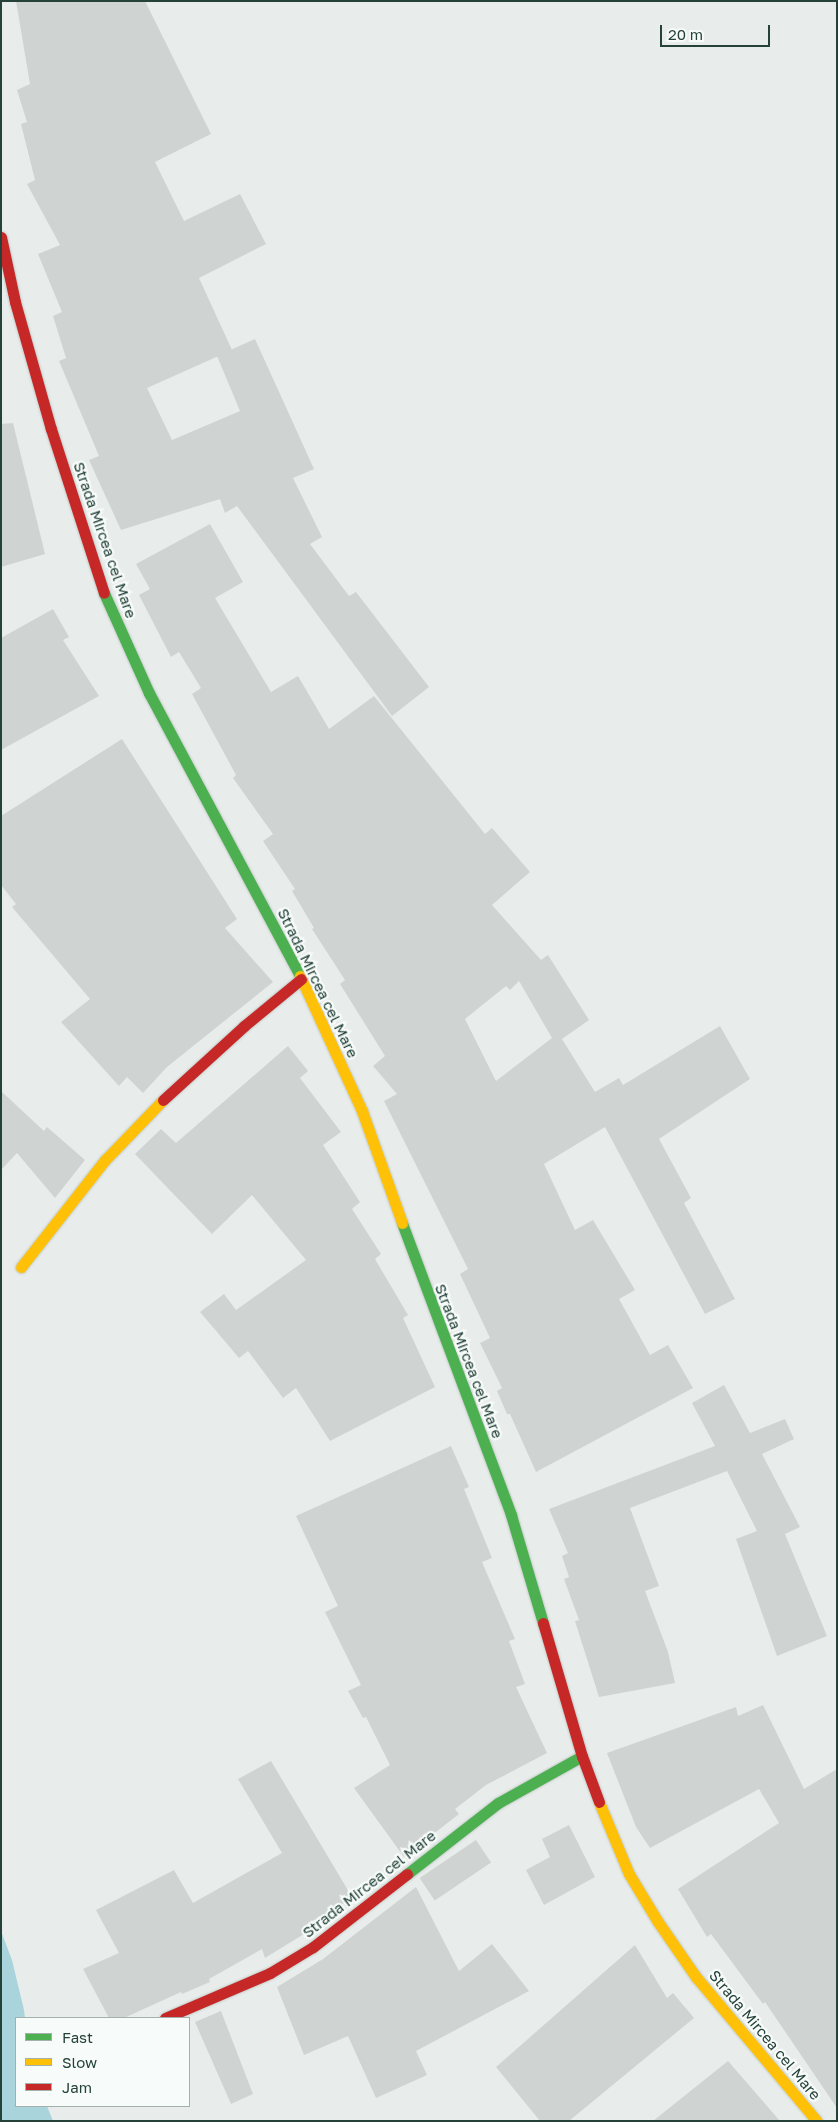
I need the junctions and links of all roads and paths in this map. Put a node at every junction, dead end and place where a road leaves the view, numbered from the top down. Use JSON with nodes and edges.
{"nodes":[{"id":1,"x":1,"y":237,"type":"edge"},
{"id":2,"x":301,"y":979,"type":"junction"},
{"id":3,"x":21,"y":1268,"type":"dead end"},
{"id":4,"x":582,"y":1756,"type":"junction"},
{"id":5,"x":167,"y":2017,"type":"edge"},
{"id":6,"x":817,"y":2121,"type":"edge"}],
"edges":[{"from":1,"to":2,"type":"street","name":"Strada Mircea cel Mare"},
{"from":2,"to":3,"type":"street"},
{"from":2,"to":4,"type":"street","name":"Strada Mircea cel Mare"},
{"from":4,"to":5,"type":"street","name":"Strada Mircea cel Mare"},
{"from":4,"to":6,"type":"street","name":"Strada Mircea cel Mare"}]}
